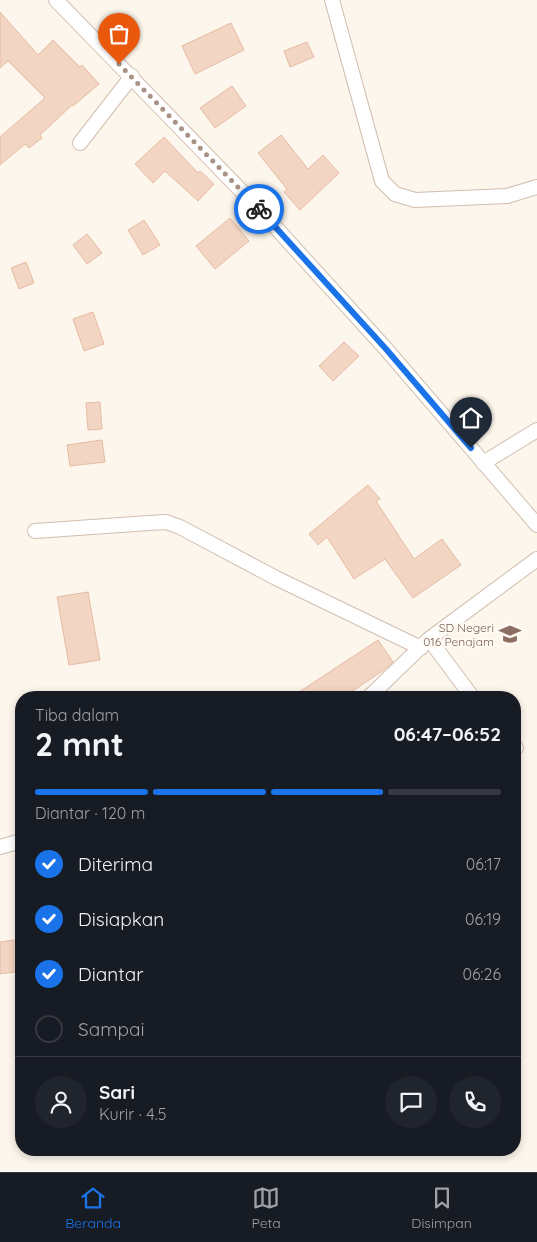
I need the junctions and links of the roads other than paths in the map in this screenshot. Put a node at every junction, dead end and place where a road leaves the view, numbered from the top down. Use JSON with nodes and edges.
{"nodes":[{"id":1,"x":56,"y":0,"type":"edge"},
{"id":2,"x":332,"y":0,"type":"edge"},
{"id":3,"x":132,"y":76,"type":"junction"},
{"id":4,"x":80,"y":143,"type":"dead end"},
{"id":5,"x":537,"y":186,"type":"edge"},
{"id":6,"x":537,"y":430,"type":"edge"},
{"id":7,"x":484,"y":463,"type":"junction"},
{"id":8,"x":537,"y":525,"type":"edge"},
{"id":9,"x":35,"y":531,"type":"dead end"},
{"id":10,"x":537,"y":559,"type":"edge"},
{"id":11,"x":425,"y":644,"type":"junction"},
{"id":12,"x":375,"y":691,"type":"edge"},
{"id":13,"x":467,"y":691,"type":"edge"},
{"id":14,"x":15,"y":843,"type":"edge"},
{"id":15,"x":0,"y":847,"type":"edge"}],
"edges":[{"from":1,"to":3,"type":"street"},
{"from":2,"to":5,"type":"street"},
{"from":3,"to":4,"type":"street"},
{"from":3,"to":7,"type":"street"},
{"from":6,"to":7,"type":"street"},
{"from":7,"to":8,"type":"street"},
{"from":9,"to":11,"type":"street"},
{"from":10,"to":11,"type":"street"},
{"from":11,"to":12,"type":"street"},
{"from":11,"to":13,"type":"street"},
{"from":14,"to":15,"type":"street"}]}
